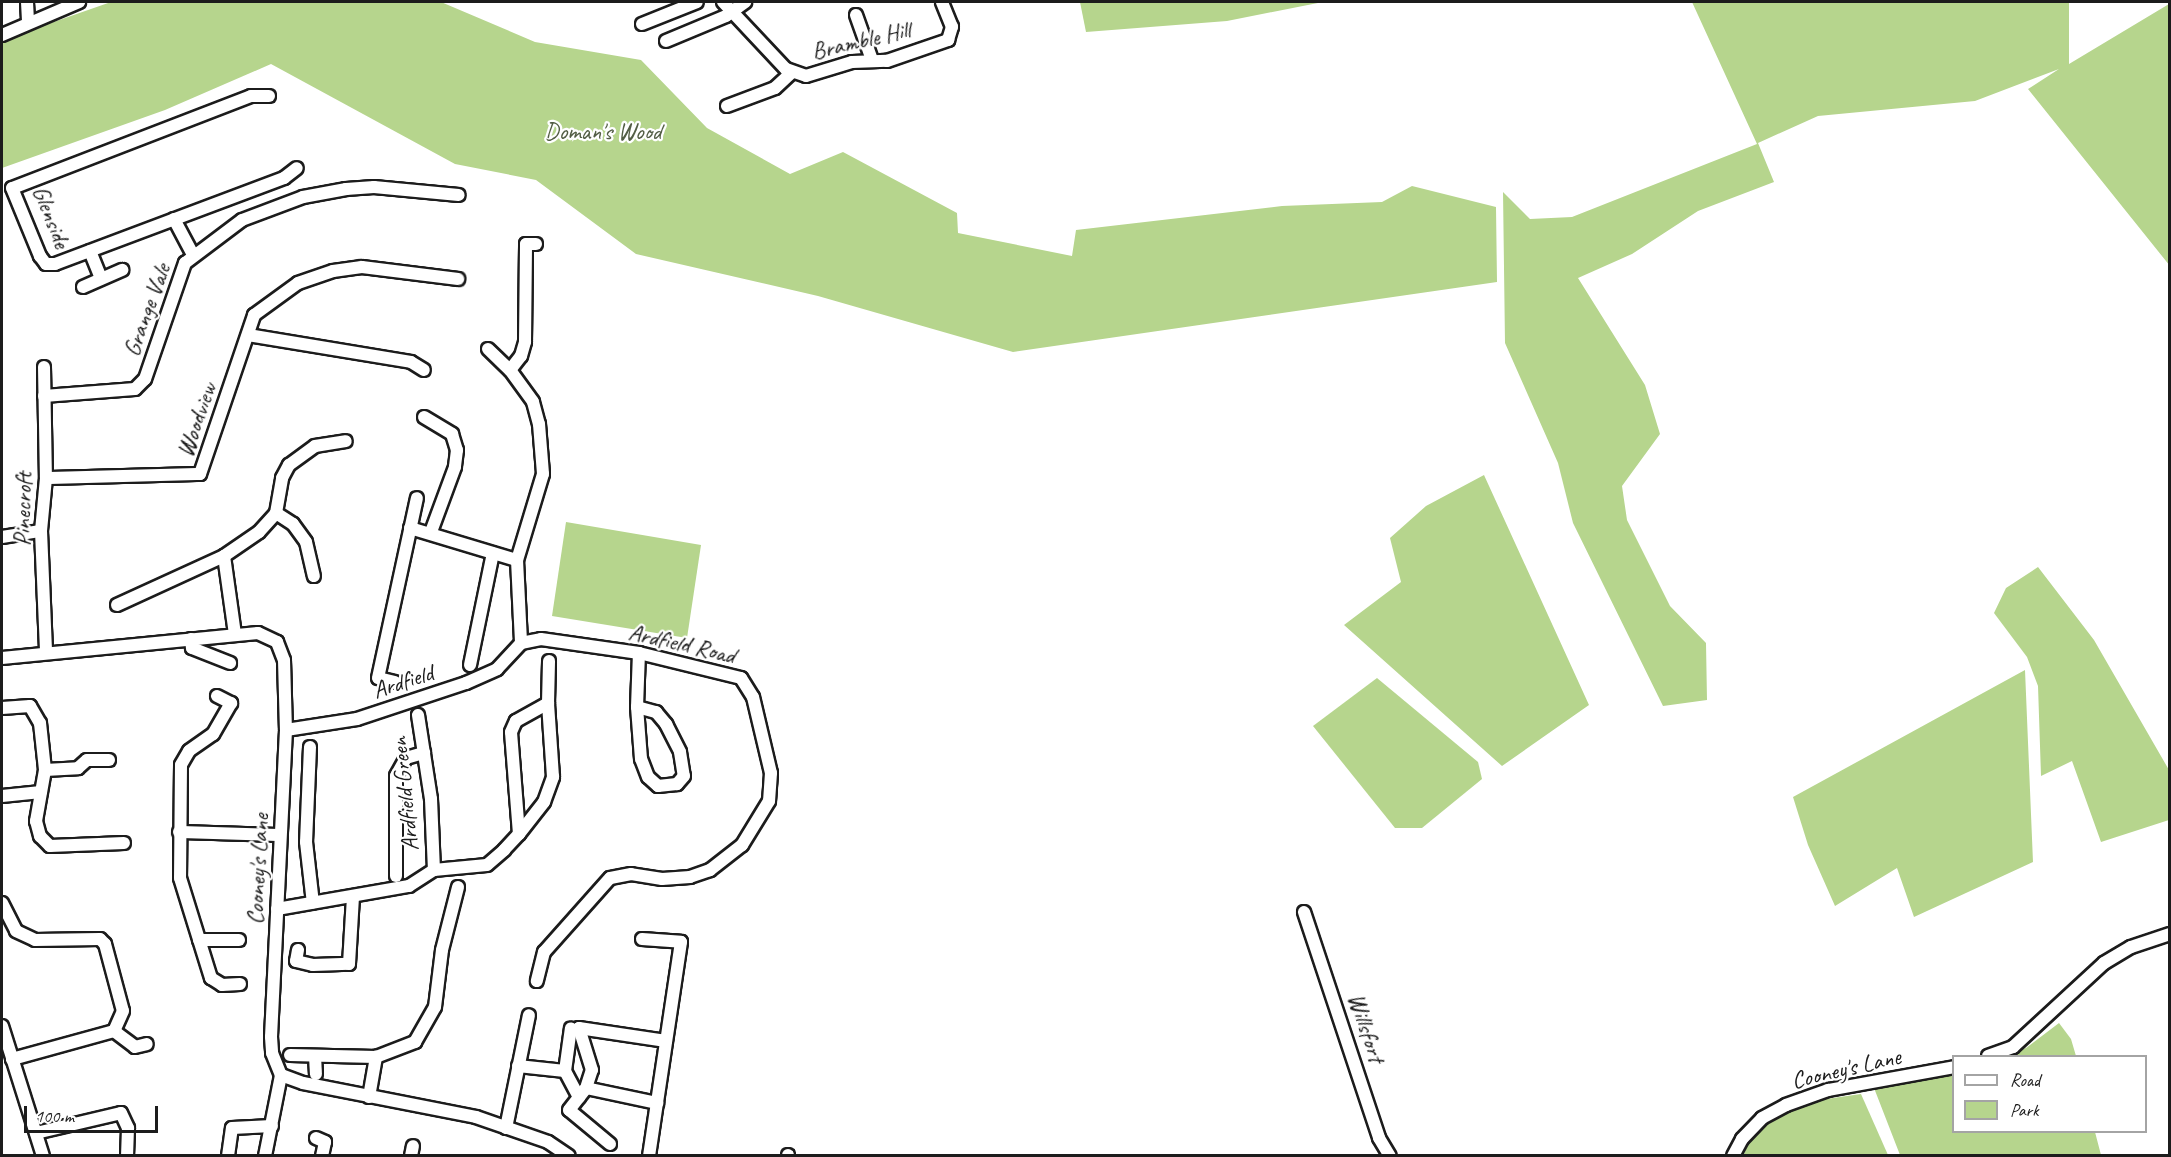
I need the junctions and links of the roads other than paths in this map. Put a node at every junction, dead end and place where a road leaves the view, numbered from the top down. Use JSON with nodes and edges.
{"nodes":[{"id":1,"x":27,"y":2,"type":"edge"},
{"id":2,"x":79,"y":2,"type":"edge"},
{"id":3,"x":697,"y":2,"type":"edge"},
{"id":4,"x":723,"y":2,"type":"edge"},
{"id":5,"x":745,"y":2,"type":"edge"},
{"id":6,"x":942,"y":2,"type":"edge"},
{"id":7,"x":732,"y":12,"type":"junction"},
{"id":8,"x":856,"y":15,"type":"dead end"},
{"id":9,"x":28,"y":22,"type":"junction"},
{"id":10,"x":642,"y":24,"type":"dead end"},
{"id":11,"x":2,"y":35,"type":"edge"},
{"id":12,"x":666,"y":41,"type":"dead end"},
{"id":13,"x":872,"y":60,"type":"junction"},
{"id":14,"x":792,"y":72,"type":"junction"},
{"id":15,"x":269,"y":96,"type":"dead end"},
{"id":16,"x":727,"y":106,"type":"dead end"},
{"id":17,"x":297,"y":168,"type":"dead end"},
{"id":18,"x":7,"y":188,"type":"edge"},
{"id":19,"x":459,"y":195,"type":"dead end"},
{"id":20,"x":174,"y":219,"type":"junction"},
{"id":21,"x":536,"y":244,"type":"dead end"},
{"id":22,"x":90,"y":251,"type":"junction"},
{"id":23,"x":194,"y":254,"type":"junction"},
{"id":24,"x":122,"y":270,"type":"dead end"},
{"id":25,"x":101,"y":278,"type":"junction"},
{"id":26,"x":458,"y":279,"type":"dead end"},
{"id":27,"x":83,"y":286,"type":"dead end"},
{"id":28,"x":248,"y":335,"type":"junction"},
{"id":29,"x":488,"y":349,"type":"dead end"},
{"id":30,"x":45,"y":368,"type":"dead end"},
{"id":31,"x":424,"y":370,"type":"dead end"},
{"id":32,"x":510,"y":370,"type":"junction"},
{"id":33,"x":44,"y":396,"type":"junction"},
{"id":34,"x":424,"y":417,"type":"dead end"},
{"id":35,"x":346,"y":441,"type":"dead end"},
{"id":36,"x":46,"y":478,"type":"junction"},
{"id":37,"x":417,"y":498,"type":"dead end"},
{"id":38,"x":276,"y":513,"type":"junction"},
{"id":39,"x":410,"y":528,"type":"junction"},
{"id":40,"x":41,"y":531,"type":"junction"},
{"id":41,"x":431,"y":532,"type":"junction"},
{"id":42,"x":2,"y":537,"type":"edge"},
{"id":43,"x":493,"y":553,"type":"junction"},
{"id":44,"x":224,"y":556,"type":"junction"},
{"id":45,"x":517,"y":560,"type":"junction"},
{"id":46,"x":314,"y":576,"type":"dead end"},
{"id":47,"x":117,"y":605,"type":"dead end"},
{"id":48,"x":234,"y":634,"type":"junction"},
{"id":49,"x":191,"y":639,"type":"junction"},
{"id":50,"x":521,"y":643,"type":"junction"},
{"id":51,"x":46,"y":651,"type":"junction"},
{"id":52,"x":639,"y":654,"type":"junction"},
{"id":53,"x":2,"y":658,"type":"edge"},
{"id":54,"x":549,"y":661,"type":"dead end"},
{"id":55,"x":230,"y":663,"type":"dead end"},
{"id":56,"x":470,"y":665,"type":"dead end"},
{"id":57,"x":395,"y":682,"type":"dead end"},
{"id":58,"x":217,"y":696,"type":"dead end"},
{"id":59,"x":548,"y":703,"type":"junction"},
{"id":60,"x":2,"y":708,"type":"edge"},
{"id":61,"x":637,"y":708,"type":"junction"},
{"id":62,"x":418,"y":715,"type":"dead end"},
{"id":63,"x":285,"y":730,"type":"junction"},
{"id":64,"x":310,"y":747,"type":"dead end"},
{"id":65,"x":424,"y":753,"type":"junction"},
{"id":66,"x":110,"y":760,"type":"dead end"},
{"id":67,"x":45,"y":770,"type":"junction"},
{"id":68,"x":41,"y":792,"type":"junction"},
{"id":69,"x":2,"y":795,"type":"edge"},
{"id":70,"x":179,"y":832,"type":"junction"},
{"id":71,"x":519,"y":834,"type":"junction"},
{"id":72,"x":280,"y":835,"type":"junction"},
{"id":73,"x":124,"y":843,"type":"dead end"},
{"id":74,"x":434,"y":870,"type":"junction"},
{"id":75,"x":396,"y":876,"type":"dead end"},
{"id":76,"x":458,"y":887,"type":"dead end"},
{"id":77,"x":353,"y":897,"type":"junction"},
{"id":78,"x":2,"y":903,"type":"edge"},
{"id":79,"x":313,"y":903,"type":"junction"},
{"id":80,"x":277,"y":909,"type":"junction"},
{"id":81,"x":1304,"y":912,"type":"dead end"},
{"id":82,"x":2169,"y":934,"type":"edge"},
{"id":83,"x":642,"y":939,"type":"dead end"},
{"id":84,"x":199,"y":940,"type":"junction"},
{"id":85,"x":239,"y":940,"type":"dead end"},
{"id":86,"x":298,"y":950,"type":"dead end"},
{"id":87,"x":537,"y":981,"type":"dead end"},
{"id":88,"x":240,"y":984,"type":"dead end"},
{"id":89,"x":529,"y":1015,"type":"dead end"},
{"id":90,"x":2,"y":1026,"type":"edge"},
{"id":91,"x":572,"y":1028,"type":"dead end"},
{"id":92,"x":114,"y":1031,"type":"junction"},
{"id":93,"x":666,"y":1041,"type":"junction"},
{"id":94,"x":147,"y":1044,"type":"dead end"},
{"id":95,"x":290,"y":1055,"type":"dead end"},
{"id":96,"x":1990,"y":1055,"type":"edge"},
{"id":97,"x":315,"y":1056,"type":"junction"},
{"id":98,"x":376,"y":1058,"type":"junction"},
{"id":99,"x":12,"y":1059,"type":"junction"},
{"id":100,"x":518,"y":1066,"type":"junction"},
{"id":101,"x":1952,"y":1067,"type":"edge"},
{"id":102,"x":565,"y":1071,"type":"junction"},
{"id":103,"x":316,"y":1074,"type":"dead end"},
{"id":104,"x":281,"y":1075,"type":"junction"},
{"id":105,"x":583,"y":1093,"type":"junction"},
{"id":106,"x":369,"y":1097,"type":"junction"},
{"id":107,"x":657,"y":1102,"type":"junction"},
{"id":108,"x":272,"y":1126,"type":"junction"},
{"id":109,"x":506,"y":1128,"type":"junction"},
{"id":110,"x":36,"y":1133,"type":"junction"},
{"id":111,"x":316,"y":1138,"type":"dead end"},
{"id":112,"x":610,"y":1144,"type":"dead end"},
{"id":113,"x":44,"y":1155,"type":"edge"},
{"id":114,"x":127,"y":1155,"type":"edge"},
{"id":115,"x":228,"y":1155,"type":"edge"},
{"id":116,"x":265,"y":1155,"type":"edge"},
{"id":117,"x":322,"y":1155,"type":"edge"},
{"id":118,"x":569,"y":1155,"type":"edge"},
{"id":119,"x":649,"y":1155,"type":"edge"},
{"id":120,"x":1390,"y":1155,"type":"edge"},
{"id":121,"x":1733,"y":1155,"type":"edge"}],
"edges":[{"from":1,"to":9,"type":"street"},
{"from":2,"to":9,"type":"street"},
{"from":3,"to":10,"type":"street"},
{"from":4,"to":7,"type":"street","name":"Bramble Hill"},
{"from":5,"to":7,"type":"street"},
{"from":6,"to":13,"type":"street","name":"Bramble Hill"},
{"from":7,"to":12,"type":"street"},
{"from":7,"to":14,"type":"street","name":"Bramble Hill"},
{"from":8,"to":13,"type":"street"},
{"from":9,"to":11,"type":"street"},
{"from":13,"to":14,"type":"street","name":"Bramble Hill"},
{"from":14,"to":16,"type":"street"},
{"from":15,"to":18,"type":"street","name":"Glenside"},
{"from":17,"to":20,"type":"street","name":"Glenside"},
{"from":18,"to":22,"type":"street","name":"Glenside"},
{"from":19,"to":23,"type":"street","name":"Grange Vale"},
{"from":20,"to":22,"type":"street","name":"Glenside"},
{"from":20,"to":23,"type":"street"},
{"from":21,"to":32,"type":"street"},
{"from":22,"to":25,"type":"street"},
{"from":23,"to":33,"type":"street","name":"Grange Vale"},
{"from":24,"to":25,"type":"street"},
{"from":25,"to":27,"type":"street"},
{"from":26,"to":28,"type":"street"},
{"from":28,"to":31,"type":"street"},
{"from":28,"to":36,"type":"street","name":"Woodview"},
{"from":29,"to":32,"type":"street"},
{"from":30,"to":33,"type":"street","name":"Pinecroft"},
{"from":32,"to":45,"type":"street"},
{"from":33,"to":36,"type":"street","name":"Pinecroft"},
{"from":34,"to":41,"type":"street"},
{"from":35,"to":38,"type":"street"},
{"from":36,"to":40,"type":"street","name":"Pinecroft"},
{"from":37,"to":39,"type":"street"},
{"from":38,"to":44,"type":"street"},
{"from":38,"to":46,"type":"street"},
{"from":39,"to":41,"type":"street"},
{"from":39,"to":57,"type":"street"},
{"from":40,"to":42,"type":"street"},
{"from":40,"to":51,"type":"street","name":"Pinecroft"},
{"from":41,"to":43,"type":"street"},
{"from":43,"to":45,"type":"street"},
{"from":43,"to":56,"type":"street"},
{"from":44,"to":47,"type":"street"},
{"from":44,"to":48,"type":"street"},
{"from":45,"to":50,"type":"street"},
{"from":48,"to":49,"type":"street","name":"Cooney's Lane"},
{"from":48,"to":63,"type":"street","name":"Cooney's Lane"},
{"from":49,"to":51,"type":"street","name":"Cooney's Lane"},
{"from":49,"to":55,"type":"street"},
{"from":50,"to":52,"type":"street","name":"Ardfield Road"},
{"from":50,"to":63,"type":"street","name":"Ardfield"},
{"from":51,"to":53,"type":"street","name":"Cooney's Lane"},
{"from":52,"to":61,"type":"street"},
{"from":52,"to":87,"type":"street","name":"Ardfield Road"},
{"from":54,"to":59,"type":"street"},
{"from":58,"to":70,"type":"street"},
{"from":59,"to":71,"type":"street"},
{"from":59,"to":71,"type":"street"},
{"from":60,"to":67,"type":"street"},
{"from":61,"to":61,"type":"street"},
{"from":62,"to":65,"type":"street","name":"Ardfield Green"},
{"from":63,"to":72,"type":"street","name":"Cooney's Lane"},
{"from":64,"to":79,"type":"street"},
{"from":65,"to":74,"type":"street","name":"Ardfield Green"},
{"from":65,"to":75,"type":"street"},
{"from":66,"to":67,"type":"street"},
{"from":67,"to":68,"type":"street"},
{"from":68,"to":69,"type":"street"},
{"from":68,"to":73,"type":"street"},
{"from":70,"to":72,"type":"street"},
{"from":70,"to":84,"type":"street"},
{"from":71,"to":74,"type":"street"},
{"from":72,"to":80,"type":"street","name":"Cooney's Lane"},
{"from":74,"to":77,"type":"street"},
{"from":76,"to":98,"type":"street"},
{"from":77,"to":79,"type":"street"},
{"from":77,"to":86,"type":"street"},
{"from":78,"to":92,"type":"street"},
{"from":79,"to":80,"type":"street"},
{"from":80,"to":104,"type":"street","name":"Cooney's Lane"},
{"from":81,"to":120,"type":"street","name":"Willsfort"},
{"from":82,"to":96,"type":"street"},
{"from":83,"to":93,"type":"street"},
{"from":84,"to":85,"type":"street"},
{"from":84,"to":88,"type":"street"},
{"from":89,"to":100,"type":"street"},
{"from":90,"to":99,"type":"street"},
{"from":91,"to":102,"type":"street"},
{"from":92,"to":94,"type":"street"},
{"from":92,"to":99,"type":"street"},
{"from":93,"to":105,"type":"street"},
{"from":93,"to":107,"type":"street"},
{"from":95,"to":97,"type":"street"},
{"from":97,"to":98,"type":"street"},
{"from":97,"to":103,"type":"street"},
{"from":98,"to":106,"type":"street"},
{"from":99,"to":110,"type":"street"},
{"from":100,"to":102,"type":"street"},
{"from":100,"to":109,"type":"street"},
{"from":101,"to":121,"type":"street","name":"Cooney's Lane"},
{"from":102,"to":105,"type":"street"},
{"from":104,"to":106,"type":"street"},
{"from":104,"to":108,"type":"street"},
{"from":105,"to":107,"type":"street"},
{"from":105,"to":112,"type":"street"},
{"from":106,"to":109,"type":"street"},
{"from":107,"to":119,"type":"street"},
{"from":108,"to":115,"type":"street"},
{"from":108,"to":116,"type":"street"},
{"from":109,"to":118,"type":"street"},
{"from":110,"to":113,"type":"street"},
{"from":110,"to":114,"type":"street"},
{"from":111,"to":117,"type":"street"}]}
